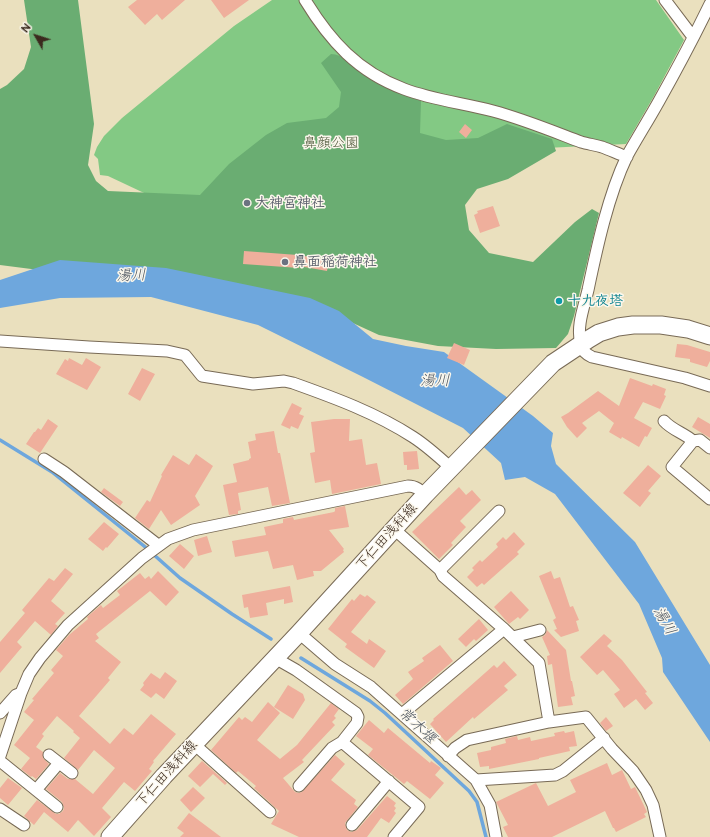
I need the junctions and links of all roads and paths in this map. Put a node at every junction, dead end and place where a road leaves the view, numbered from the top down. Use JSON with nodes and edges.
{"nodes":[{"id":1,"x":305,"y":0,"type":"edge"},
{"id":2,"x":665,"y":0,"type":"edge"},
{"id":3,"x":710,"y":4,"type":"edge"},
{"id":4,"x":693,"y":37,"type":"junction"},
{"id":5,"x":627,"y":157,"type":"junction"},
{"id":6,"x":710,"y":336,"type":"edge"},
{"id":7,"x":0,"y":341,"type":"edge"},
{"id":8,"x":580,"y":344,"type":"junction"},
{"id":9,"x":710,"y":386,"type":"edge"},
{"id":10,"x":664,"y":421,"type":"dead end"},
{"id":11,"x":693,"y":441,"type":"junction"},
{"id":12,"x":710,"y":448,"type":"edge"},
{"id":13,"x":44,"y":458,"type":"dead end"},
{"id":14,"x":453,"y":466,"type":"junction"},
{"id":15,"x":425,"y":495,"type":"junction"},
{"id":16,"x":710,"y":499,"type":"edge"},
{"id":17,"x":499,"y":511,"type":"dead end"},
{"id":18,"x":394,"y":529,"type":"junction"},
{"id":19,"x":157,"y":546,"type":"junction"},
{"id":20,"x":440,"y":570,"type":"junction"},
{"id":21,"x":504,"y":629,"type":"junction"},
{"id":22,"x":540,"y":630,"type":"dead end"},
{"id":23,"x":296,"y":635,"type":"junction"},
{"id":24,"x":513,"y":637,"type":"junction"},
{"id":25,"x":276,"y":656,"type":"junction"},
{"id":26,"x":22,"y":693,"type":"junction"},
{"id":27,"x":0,"y":713,"type":"edge"},
{"id":28,"x":402,"y":714,"type":"junction"},
{"id":29,"x":549,"y":722,"type":"junction"},
{"id":30,"x":604,"y":738,"type":"junction"},
{"id":31,"x":342,"y":742,"type":"junction"},
{"id":32,"x":194,"y":744,"type":"junction"},
{"id":33,"x":49,"y":755,"type":"dead end"},
{"id":34,"x":0,"y":756,"type":"edge"},
{"id":35,"x":448,"y":756,"type":"junction"},
{"id":36,"x":0,"y":761,"type":"edge"},
{"id":37,"x":59,"y":763,"type":"junction"},
{"id":38,"x":72,"y":773,"type":"dead end"},
{"id":39,"x":476,"y":780,"type":"junction"},
{"id":40,"x":389,"y":782,"type":"junction"},
{"id":41,"x":299,"y":786,"type":"dead end"},
{"id":42,"x":36,"y":790,"type":"junction"},
{"id":43,"x":57,"y":807,"type":"dead end"},
{"id":44,"x":0,"y":809,"type":"edge"},
{"id":45,"x":270,"y":812,"type":"dead end"},
{"id":46,"x":24,"y":825,"type":"dead end"},
{"id":47,"x":352,"y":825,"type":"dead end"},
{"id":48,"x":110,"y":837,"type":"edge"},
{"id":49,"x":394,"y":837,"type":"edge"},
{"id":50,"x":496,"y":837,"type":"edge"},
{"id":51,"x":660,"y":837,"type":"edge"}],
"edges":[{"from":1,"to":5,"type":"street"},
{"from":2,"to":4,"type":"street"},
{"from":3,"to":4,"type":"street"},
{"from":4,"to":5,"type":"street"},
{"from":5,"to":8,"type":"street"},
{"from":6,"to":8,"type":"main road","name":"下仁田浅科線"},
{"from":7,"to":14,"type":"street"},
{"from":8,"to":9,"type":"street"},
{"from":8,"to":14,"type":"main road","name":"下仁田浅科線"},
{"from":10,"to":11,"type":"street"},
{"from":11,"to":12,"type":"street"},
{"from":11,"to":16,"type":"street"},
{"from":13,"to":19,"type":"street"},
{"from":14,"to":15,"type":"main road","name":"下仁田浅科線"},
{"from":15,"to":18,"type":"main road","name":"下仁田浅科線"},
{"from":15,"to":19,"type":"street"},
{"from":17,"to":20,"type":"street"},
{"from":18,"to":20,"type":"street"},
{"from":18,"to":23,"type":"main road","name":"下仁田浅科線"},
{"from":19,"to":26,"type":"street"},
{"from":20,"to":21,"type":"street"},
{"from":21,"to":24,"type":"street"},
{"from":21,"to":28,"type":"street"},
{"from":22,"to":24,"type":"street"},
{"from":23,"to":25,"type":"main road","name":"下仁田浅科線"},
{"from":23,"to":28,"type":"street"},
{"from":24,"to":29,"type":"street"},
{"from":25,"to":31,"type":"street"},
{"from":25,"to":32,"type":"main road","name":"下仁田浅科線"},
{"from":26,"to":27,"type":"street"},
{"from":26,"to":34,"type":"street"},
{"from":28,"to":35,"type":"street"},
{"from":29,"to":30,"type":"street"},
{"from":29,"to":35,"type":"street"},
{"from":30,"to":39,"type":"street"},
{"from":30,"to":51,"type":"street"},
{"from":31,"to":40,"type":"street"},
{"from":31,"to":41,"type":"street"},
{"from":32,"to":45,"type":"street"},
{"from":32,"to":48,"type":"main road","name":"下仁田浅科線"},
{"from":33,"to":37,"type":"street"},
{"from":35,"to":39,"type":"street"},
{"from":36,"to":42,"type":"street"},
{"from":37,"to":38,"type":"street"},
{"from":37,"to":42,"type":"street"},
{"from":39,"to":50,"type":"street"},
{"from":40,"to":47,"type":"street"},
{"from":40,"to":49,"type":"street"},
{"from":42,"to":43,"type":"street"},
{"from":44,"to":46,"type":"street"}]}
